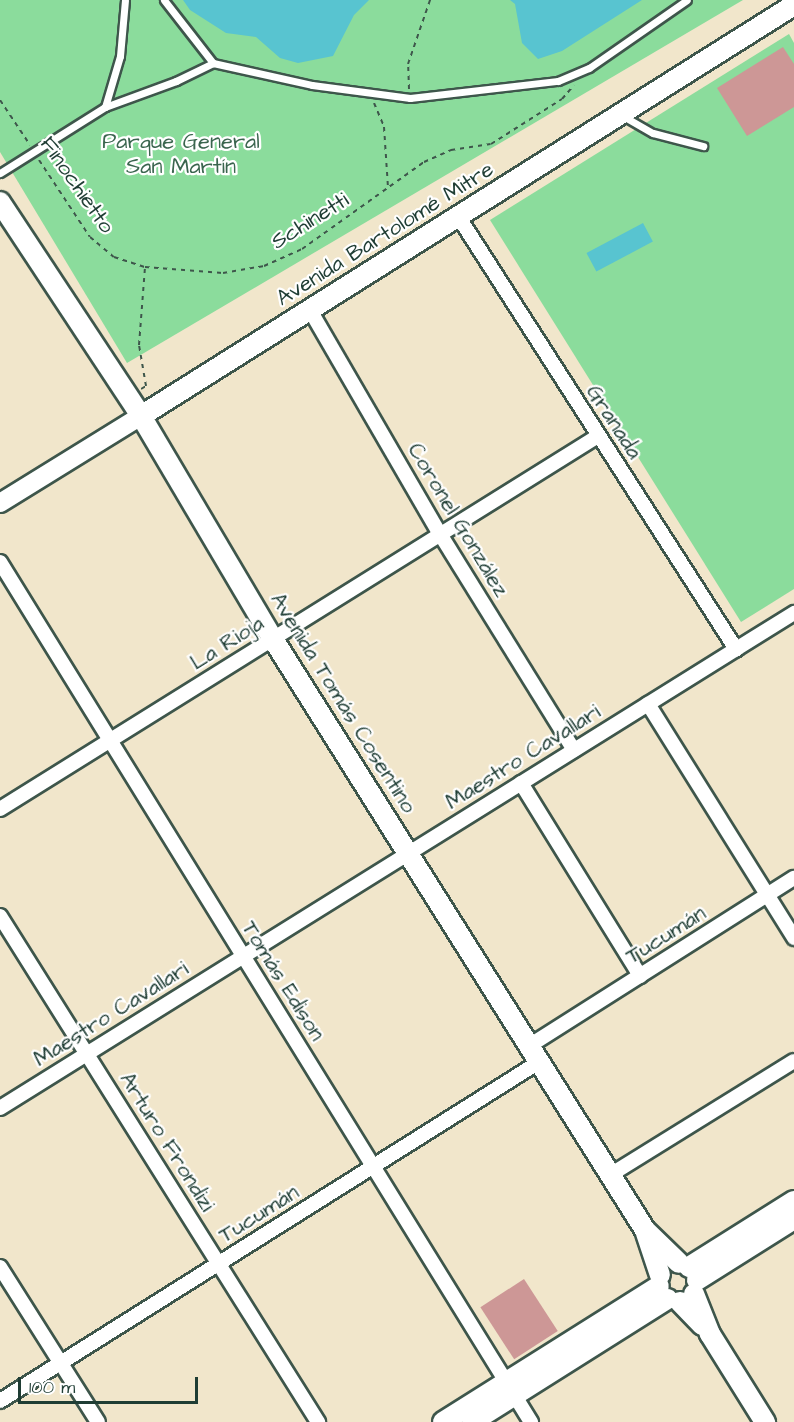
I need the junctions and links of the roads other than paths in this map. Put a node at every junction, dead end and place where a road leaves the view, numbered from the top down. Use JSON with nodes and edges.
{"nodes":[{"id":1,"x":124,"y":0,"type":"edge"},
{"id":2,"x":164,"y":0,"type":"edge"},
{"id":3,"x":687,"y":0,"type":"edge"},
{"id":4,"x":794,"y":5,"type":"edge"},
{"id":5,"x":213,"y":63,"type":"junction"},
{"id":6,"x":105,"y":106,"type":"junction"},
{"id":7,"x":621,"y":115,"type":"junction"},
{"id":8,"x":703,"y":146,"type":"dead end"},
{"id":9,"x":0,"y":173,"type":"edge"},
{"id":10,"x":0,"y":202,"type":"edge"},
{"id":11,"x":458,"y":216,"type":"junction"},
{"id":12,"x":310,"y":310,"type":"junction"},
{"id":13,"x":141,"y":416,"type":"junction"},
{"id":14,"x":598,"y":436,"type":"junction"},
{"id":15,"x":0,"y":503,"type":"edge"},
{"id":16,"x":440,"y":534,"type":"junction"},
{"id":17,"x":0,"y":562,"type":"edge"},
{"id":18,"x":792,"y":619,"type":"edge"},
{"id":19,"x":273,"y":639,"type":"junction"},
{"id":20,"x":736,"y":649,"type":"junction"},
{"id":21,"x":648,"y":704,"type":"junction"},
{"id":22,"x":109,"y":741,"type":"junction"},
{"id":23,"x":574,"y":750,"type":"junction"},
{"id":24,"x":521,"y":783,"type":"junction"},
{"id":25,"x":0,"y":809,"type":"edge"},
{"id":26,"x":408,"y":854,"type":"junction"},
{"id":27,"x":794,"y":878,"type":"edge"},
{"id":28,"x":767,"y":895,"type":"junction"},
{"id":29,"x":0,"y":916,"type":"edge"},
{"id":30,"x":794,"y":938,"type":"edge"},
{"id":31,"x":243,"y":957,"type":"junction"},
{"id":32,"x":640,"y":976,"type":"junction"},
{"id":33,"x":87,"y":1054,"type":"junction"},
{"id":34,"x":534,"y":1054,"type":"junction"},
{"id":35,"x":794,"y":1061,"type":"edge"},
{"id":36,"x":0,"y":1108,"type":"edge"},
{"id":37,"x":374,"y":1167,"type":"junction"},
{"id":38,"x":610,"y":1175,"type":"junction"},
{"id":39,"x":794,"y":1201,"type":"edge"},
{"id":40,"x":794,"y":1220,"type":"edge"},
{"id":41,"x":219,"y":1264,"type":"junction"},
{"id":42,"x":0,"y":1267,"type":"edge"},
{"id":43,"x":678,"y":1284,"type":"junction"},
{"id":44,"x":61,"y":1364,"type":"junction"},
{"id":45,"x":511,"y":1389,"type":"junction"},
{"id":46,"x":0,"y":1401,"type":"edge"},
{"id":47,"x":98,"y":1422,"type":"edge"},
{"id":48,"x":318,"y":1422,"type":"edge"},
{"id":49,"x":443,"y":1422,"type":"edge"},
{"id":50,"x":472,"y":1422,"type":"edge"},
{"id":51,"x":531,"y":1422,"type":"edge"},
{"id":52,"x":765,"y":1422,"type":"edge"}],
"edges":[{"from":1,"to":6,"type":"lane"},
{"from":2,"to":5,"type":"lane"},
{"from":3,"to":5,"type":"lane"},
{"from":4,"to":7,"type":"main road","name":"Avenida Bartolomé Mitre"},
{"from":5,"to":6,"type":"lane"},
{"from":6,"to":9,"type":"lane"},
{"from":7,"to":8,"type":"lane"},
{"from":7,"to":11,"type":"main road","name":"Avenida Bartolomé Mitre"},
{"from":10,"to":13,"type":"main road","name":"Avenida Tomás Cosentino"},
{"from":11,"to":12,"type":"main road","name":"Avenida Bartolomé Mitre"},
{"from":11,"to":14,"type":"street","name":"Granada"},
{"from":12,"to":13,"type":"main road","name":"Avenida Bartolomé Mitre"},
{"from":12,"to":16,"type":"street","name":"Coronel González"},
{"from":13,"to":15,"type":"street","name":"Avenida Bartolomé Mitre"},
{"from":13,"to":19,"type":"main road","name":"Avenida Tomás Cosentino"},
{"from":14,"to":16,"type":"street","name":"La Rioja"},
{"from":14,"to":20,"type":"street","name":"Granada"},
{"from":16,"to":19,"type":"street","name":"La Rioja"},
{"from":16,"to":23,"type":"street","name":"Coronel González"},
{"from":17,"to":22,"type":"street","name":"Tomás Edison"},
{"from":18,"to":20,"type":"street","name":"Maestro Cavallari"},
{"from":19,"to":22,"type":"street","name":"La Rioja"},
{"from":19,"to":26,"type":"main road","name":"Avenida Tomás Cosentino"},
{"from":20,"to":21,"type":"street","name":"Maestro Cavallari"},
{"from":21,"to":23,"type":"street","name":"Maestro Cavallari"},
{"from":21,"to":28,"type":"street"},
{"from":22,"to":25,"type":"street","name":"La Rioja"},
{"from":22,"to":31,"type":"street","name":"Tomás Edison"},
{"from":23,"to":24,"type":"street","name":"Maestro Cavallari"},
{"from":24,"to":26,"type":"street","name":"Maestro Cavallari"},
{"from":24,"to":32,"type":"street"},
{"from":26,"to":31,"type":"street","name":"Maestro Cavallari"},
{"from":26,"to":34,"type":"main road","name":"Avenida Tomás Cosentino"},
{"from":27,"to":28,"type":"street","name":"Tucumán"},
{"from":28,"to":30,"type":"street"},
{"from":28,"to":32,"type":"street","name":"Tucumán"},
{"from":29,"to":33,"type":"street","name":"Arturo Frondizi"},
{"from":31,"to":33,"type":"street","name":"Maestro Cavallari"},
{"from":31,"to":37,"type":"street","name":"Tomás Edison"},
{"from":32,"to":34,"type":"street","name":"Tucumán"},
{"from":33,"to":36,"type":"street","name":"Maestro Cavallari"},
{"from":33,"to":41,"type":"street","name":"Arturo Frondizi"},
{"from":34,"to":37,"type":"street","name":"Tucumán"},
{"from":34,"to":38,"type":"main road","name":"Avenida Tomás Cosentino"},
{"from":35,"to":38,"type":"street"},
{"from":37,"to":41,"type":"street","name":"Tucumán"},
{"from":37,"to":45,"type":"street","name":"Tomás Edison"},
{"from":38,"to":43,"type":"main road","name":"Avenida Tomás Cosentino"},
{"from":39,"to":43,"type":"main road"},
{"from":40,"to":43,"type":"main road"},
{"from":41,"to":44,"type":"street","name":"Tucumán"},
{"from":41,"to":48,"type":"street","name":"Arturo Frondizi"},
{"from":42,"to":44,"type":"street"},
{"from":43,"to":45,"type":"main road"},
{"from":43,"to":52,"type":"main road","name":"Avenida Tomás Cosentino"},
{"from":44,"to":46,"type":"street","name":"Tucumán"},
{"from":44,"to":47,"type":"street"},
{"from":45,"to":49,"type":"main road"},
{"from":45,"to":50,"type":"main road"},
{"from":45,"to":51,"type":"street","name":"Tomás Edison"}]}
